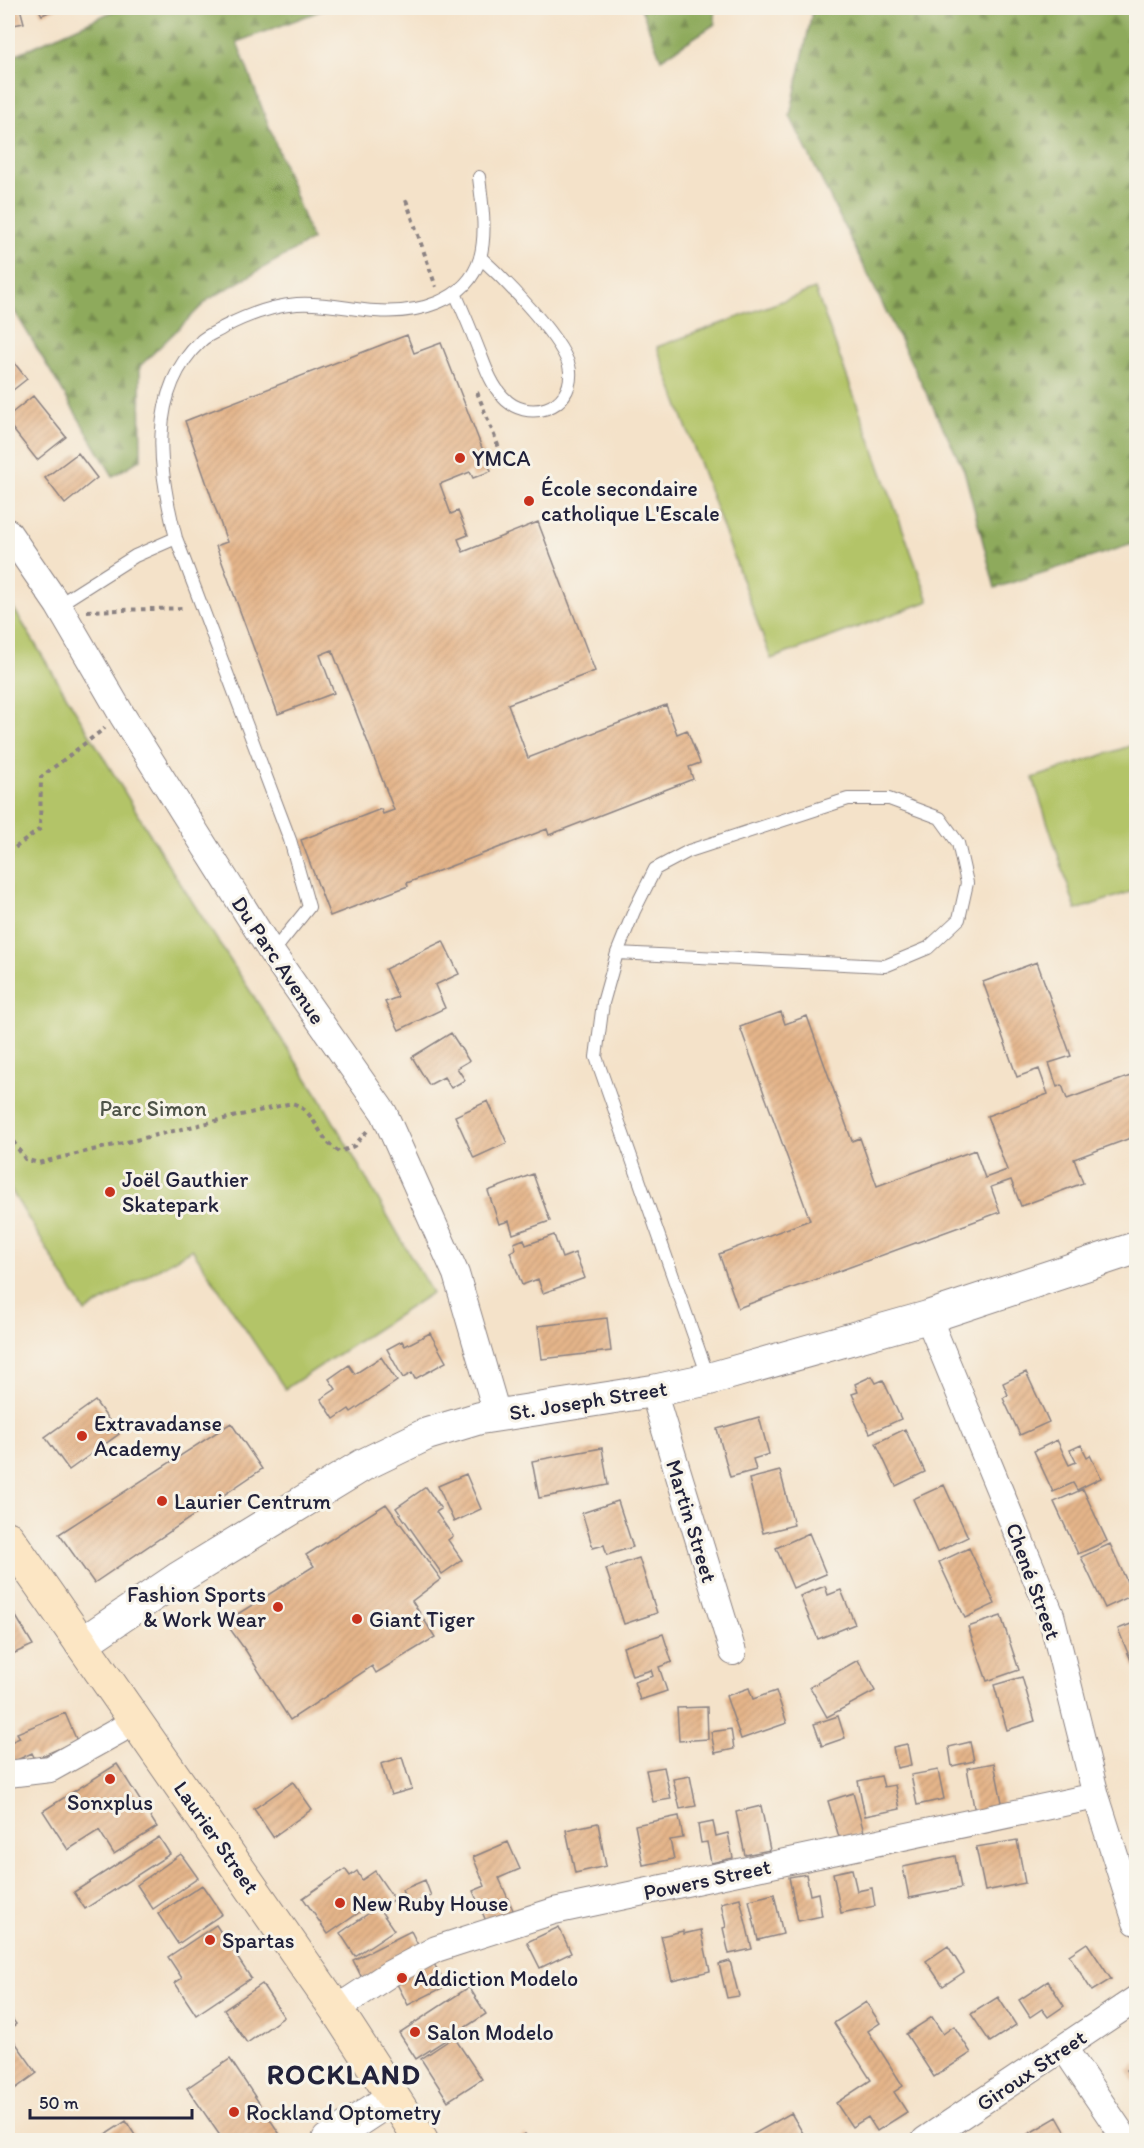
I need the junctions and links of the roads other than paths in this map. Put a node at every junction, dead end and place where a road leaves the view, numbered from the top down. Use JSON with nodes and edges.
{"nodes":[{"id":1,"x":479,"y":177,"type":"dead end"},
{"id":2,"x":480,"y":257,"type":"junction"},
{"id":3,"x":455,"y":293,"type":"junction"},
{"id":4,"x":8,"y":532,"type":"edge"},
{"id":5,"x":176,"y":538,"type":"junction"},
{"id":6,"x":69,"y":608,"type":"junction"},
{"id":7,"x":272,"y":952,"type":"junction"},
{"id":8,"x":617,"y":953,"type":"junction"},
{"id":9,"x":1137,"y":1248,"type":"edge"},
{"id":10,"x":928,"y":1317,"type":"junction"},
{"id":11,"x":709,"y":1379,"type":"junction"},
{"id":12,"x":653,"y":1390,"type":"junction"},
{"id":13,"x":497,"y":1414,"type":"junction"},
{"id":14,"x":11,"y":1549,"type":"edge"},
{"id":15,"x":81,"y":1644,"type":"junction"},
{"id":16,"x":733,"y":1652,"type":"dead end"},
{"id":17,"x":136,"y":1721,"type":"junction"},
{"id":18,"x":8,"y":1774,"type":"edge"},
{"id":19,"x":1096,"y":1796,"type":"junction"},
{"id":20,"x":1137,"y":1922,"type":"edge"},
{"id":21,"x":1137,"y":2000,"type":"edge"},
{"id":22,"x":336,"y":2009,"type":"junction"},
{"id":23,"x":1064,"y":2048,"type":"junction"},
{"id":24,"x":392,"y":2098,"type":"junction"},
{"id":25,"x":328,"y":2140,"type":"edge"},
{"id":26,"x":421,"y":2140,"type":"edge"},
{"id":27,"x":925,"y":2140,"type":"edge"},
{"id":28,"x":1126,"y":2140,"type":"edge"}],
"edges":[{"from":1,"to":2,"type":"lane"},
{"from":2,"to":3,"type":"lane"},
{"from":2,"to":3,"type":"lane"},
{"from":3,"to":5,"type":"lane"},
{"from":4,"to":6,"type":"street","name":"Du Parc Avenue"},
{"from":5,"to":6,"type":"lane"},
{"from":5,"to":7,"type":"lane"},
{"from":6,"to":7,"type":"street","name":"Du Parc Avenue"},
{"from":7,"to":13,"type":"street","name":"Du Parc Avenue"},
{"from":8,"to":8,"type":"lane"},
{"from":8,"to":11,"type":"lane"},
{"from":9,"to":10,"type":"street","name":"St. Joseph Street"},
{"from":10,"to":11,"type":"street","name":"St. Joseph Street"},
{"from":10,"to":19,"type":"street","name":"Chené Street"},
{"from":11,"to":12,"type":"street","name":"St. Joseph Street"},
{"from":12,"to":13,"type":"street","name":"St. Joseph Street"},
{"from":12,"to":16,"type":"street","name":"Martin Street"},
{"from":13,"to":15,"type":"street","name":"St. Joseph Street"},
{"from":14,"to":15,"type":"main road","name":"Laurier Street"},
{"from":15,"to":17,"type":"main road","name":"Laurier Street"},
{"from":17,"to":18,"type":"street"},
{"from":17,"to":22,"type":"main road","name":"Laurier Street"},
{"from":19,"to":20,"type":"street","name":"Chené Street"},
{"from":19,"to":22,"type":"street","name":"Powers Street"},
{"from":21,"to":23,"type":"street","name":"Giroux Street"},
{"from":22,"to":24,"type":"main road","name":"Laurier Street"},
{"from":23,"to":27,"type":"street","name":"Giroux Street"},
{"from":23,"to":28,"type":"street"},
{"from":24,"to":25,"type":"street"},
{"from":24,"to":26,"type":"main road","name":"Laurier Street"}]}
